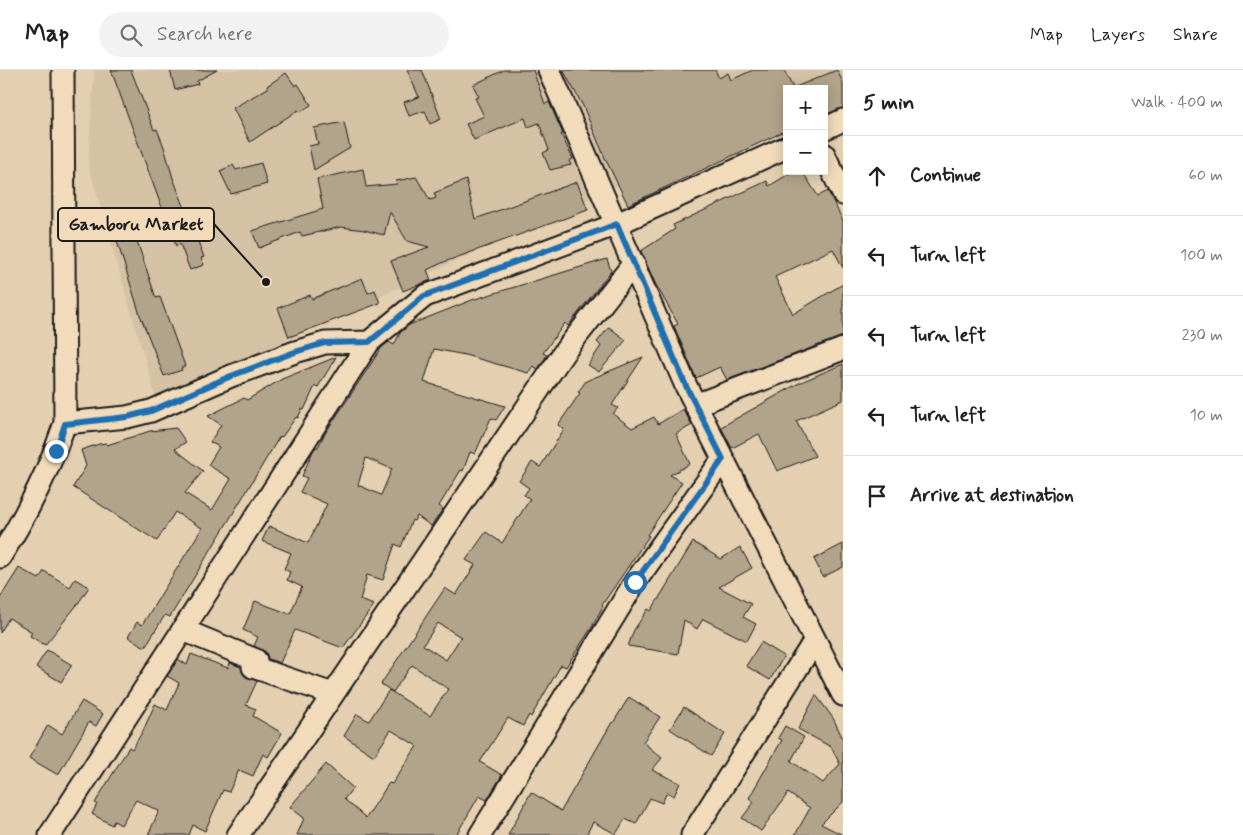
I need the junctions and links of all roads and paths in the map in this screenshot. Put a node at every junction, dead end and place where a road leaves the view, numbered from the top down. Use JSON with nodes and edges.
{"nodes":[{"id":1,"x":63,"y":70,"type":"edge"},
{"id":2,"x":549,"y":70,"type":"edge"},
{"id":3,"x":843,"y":120,"type":"edge"},
{"id":4,"x":828,"y":127,"type":"edge"},
{"id":5,"x":783,"y":149,"type":"edge"},
{"id":6,"x":828,"y":162,"type":"edge"},
{"id":7,"x":843,"y":194,"type":"edge"},
{"id":8,"x":617,"y":224,"type":"junction"},
{"id":9,"x":634,"y":264,"type":"junction"},
{"id":10,"x":369,"y":342,"type":"junction"},
{"id":11,"x":843,"y":349,"type":"edge"},
{"id":12,"x":695,"y":405,"type":"junction"},
{"id":13,"x":65,"y":424,"type":"junction"},
{"id":14,"x":723,"y":459,"type":"junction"},
{"id":15,"x":0,"y":557,"type":"edge"},
{"id":16,"x":183,"y":630,"type":"junction"},
{"id":17,"x":814,"y":640,"type":"junction"},
{"id":18,"x":333,"y":694,"type":"junction"},
{"id":19,"x":843,"y":695,"type":"edge"},
{"id":20,"x":50,"y":835,"type":"edge"},
{"id":21,"x":238,"y":835,"type":"edge"},
{"id":22,"x":480,"y":835,"type":"edge"},
{"id":23,"x":692,"y":835,"type":"edge"}],
"edges":[{"from":1,"to":13,"type":"street"},
{"from":2,"to":8,"type":"street"},
{"from":3,"to":4,"type":"street"},
{"from":5,"to":8,"type":"street"},
{"from":6,"to":7,"type":"street"},
{"from":8,"to":9,"type":"street"},
{"from":8,"to":10,"type":"street"},
{"from":9,"to":12,"type":"street"},
{"from":9,"to":18,"type":"street"},
{"from":10,"to":13,"type":"street"},
{"from":10,"to":16,"type":"street"},
{"from":11,"to":12,"type":"street"},
{"from":12,"to":14,"type":"street"},
{"from":13,"to":15,"type":"street"},
{"from":14,"to":17,"type":"street"},
{"from":14,"to":22,"type":"street"},
{"from":16,"to":18,"type":"street"},
{"from":16,"to":20,"type":"street"},
{"from":17,"to":19,"type":"street"},
{"from":17,"to":23,"type":"street"},
{"from":18,"to":21,"type":"street"}]}
